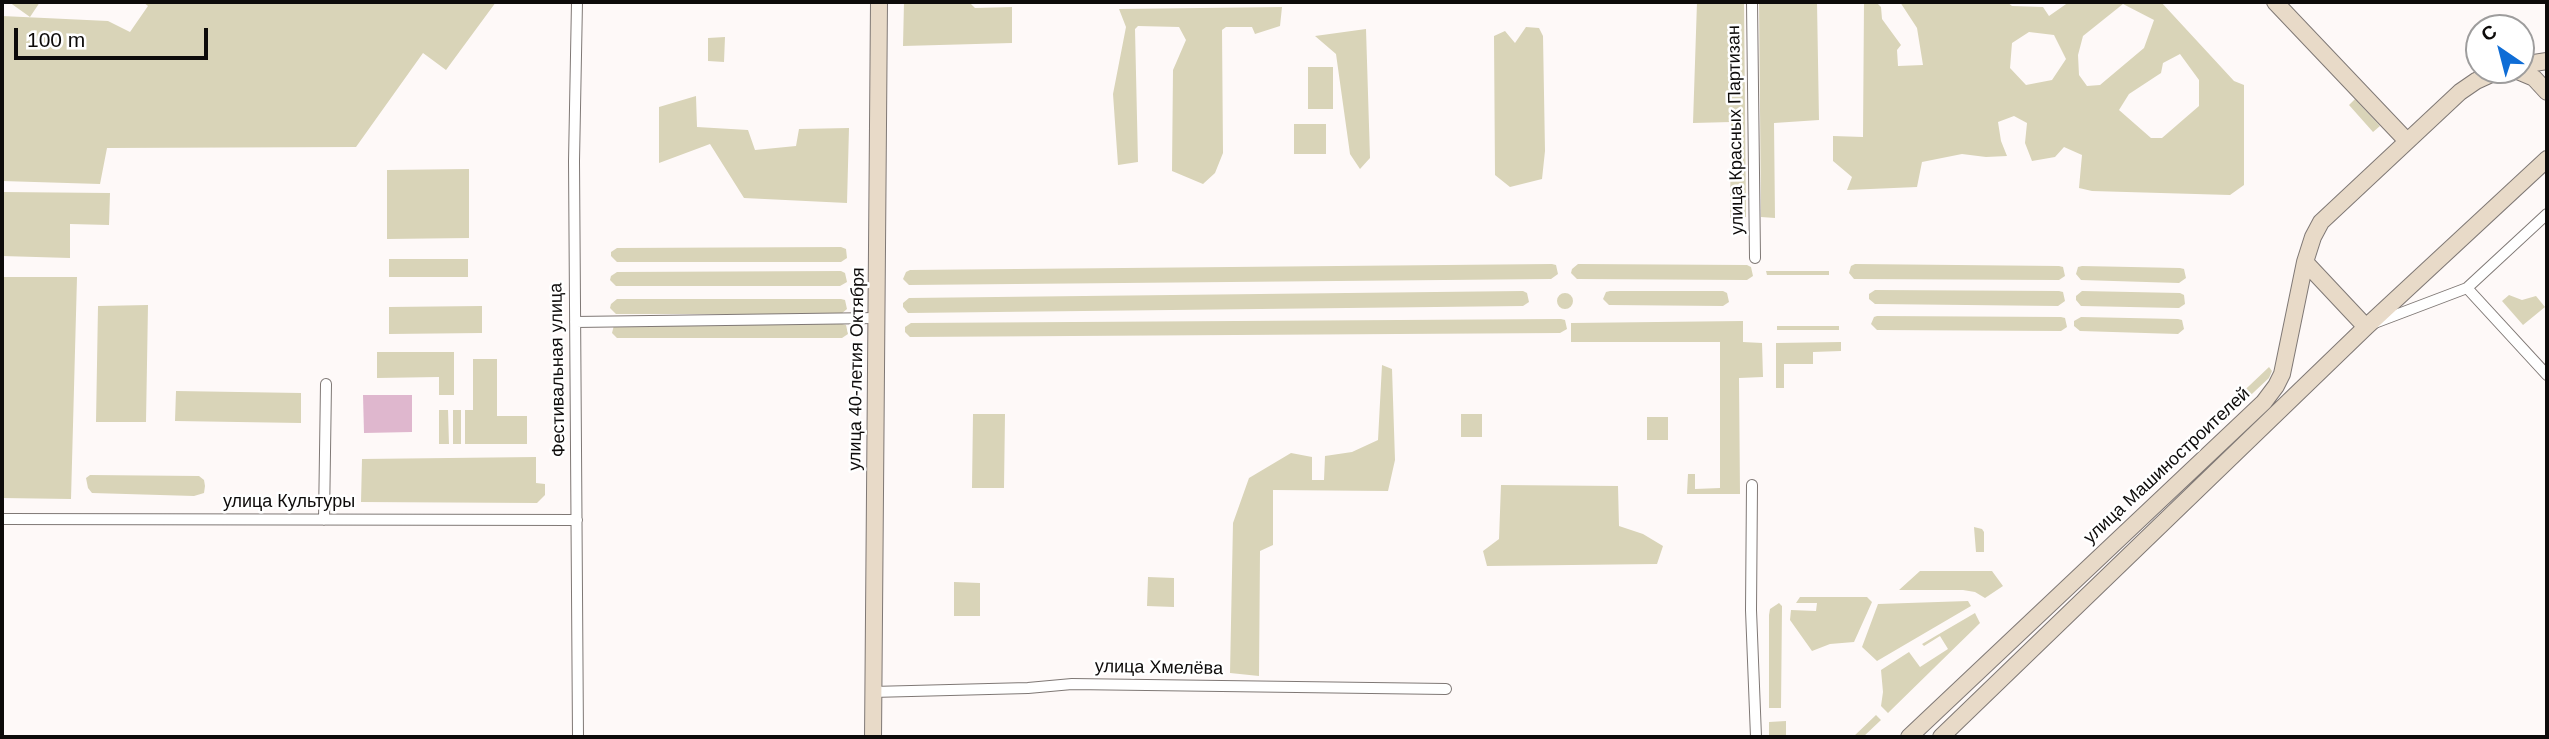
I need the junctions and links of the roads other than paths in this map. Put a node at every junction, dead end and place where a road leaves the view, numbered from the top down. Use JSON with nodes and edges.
{"nodes":[{"id":1,"x":577,"y":2,"type":"edge"},
{"id":2,"x":879,"y":2,"type":"edge"},
{"id":3,"x":1752,"y":2,"type":"edge"},
{"id":4,"x":2275,"y":2,"type":"edge"},
{"id":5,"x":2535,"y":79,"type":"edge"},
{"id":6,"x":2472,"y":84,"type":"edge"},
{"id":7,"x":2547,"y":92,"type":"edge"},
{"id":8,"x":2407,"y":141,"type":"junction"},
{"id":9,"x":2547,"y":159,"type":"edge"},
{"id":10,"x":2547,"y":214,"type":"edge"},
{"id":11,"x":1755,"y":258,"type":"dead end"},
{"id":12,"x":2305,"y":262,"type":"junction"},
{"id":13,"x":2467,"y":288,"type":"junction"},
{"id":14,"x":877,"y":318,"type":"junction"},
{"id":15,"x":575,"y":322,"type":"junction"},
{"id":16,"x":2366,"y":327,"type":"junction"},
{"id":17,"x":2547,"y":375,"type":"edge"},
{"id":18,"x":326,"y":384,"type":"dead end"},
{"id":19,"x":1752,"y":485,"type":"dead end"},
{"id":20,"x":2,"y":519,"type":"edge"},
{"id":21,"x":324,"y":520,"type":"junction"},
{"id":22,"x":577,"y":520,"type":"junction"},
{"id":23,"x":1446,"y":689,"type":"dead end"},
{"id":24,"x":872,"y":692,"type":"junction"},
{"id":25,"x":578,"y":737,"type":"edge"},
{"id":26,"x":873,"y":737,"type":"edge"},
{"id":27,"x":1756,"y":737,"type":"edge"},
{"id":28,"x":1909,"y":737,"type":"edge"},
{"id":29,"x":1941,"y":737,"type":"edge"}],
"edges":[{"from":1,"to":15,"type":"street","name":"Фестивальная улица"},
{"from":2,"to":14,"type":"main road","name":"улица 40-летия Октября"},
{"from":3,"to":11,"type":"street","name":"улица Красных Партизан"},
{"from":4,"to":8,"type":"main road"},
{"from":5,"to":7,"type":"main road"},
{"from":6,"to":8,"type":"main road","name":"улица Машиностроителей"},
{"from":8,"to":12,"type":"main road","name":"улица Машиностроителей"},
{"from":9,"to":16,"type":"main road","name":"улица Машиностроителей"},
{"from":10,"to":13,"type":"street"},
{"from":12,"to":16,"type":"main road"},
{"from":12,"to":28,"type":"main road","name":"улица Машиностроителей"},
{"from":13,"to":16,"type":"street"},
{"from":13,"to":17,"type":"street"},
{"from":14,"to":15,"type":"street"},
{"from":14,"to":24,"type":"main road","name":"улица 40-летия Октября"},
{"from":15,"to":22,"type":"street","name":"Фестивальная улица"},
{"from":16,"to":29,"type":"main road","name":"улица Машиностроителей"},
{"from":18,"to":21,"type":"street"},
{"from":19,"to":27,"type":"street"},
{"from":20,"to":21,"type":"street","name":"улица Культуры"},
{"from":21,"to":22,"type":"street","name":"улица Культуры"},
{"from":22,"to":25,"type":"street","name":"Фестивальная улица"},
{"from":23,"to":24,"type":"street","name":"улица Хмелёва"},
{"from":24,"to":26,"type":"main road","name":"улица 40-летия Октября"}]}
